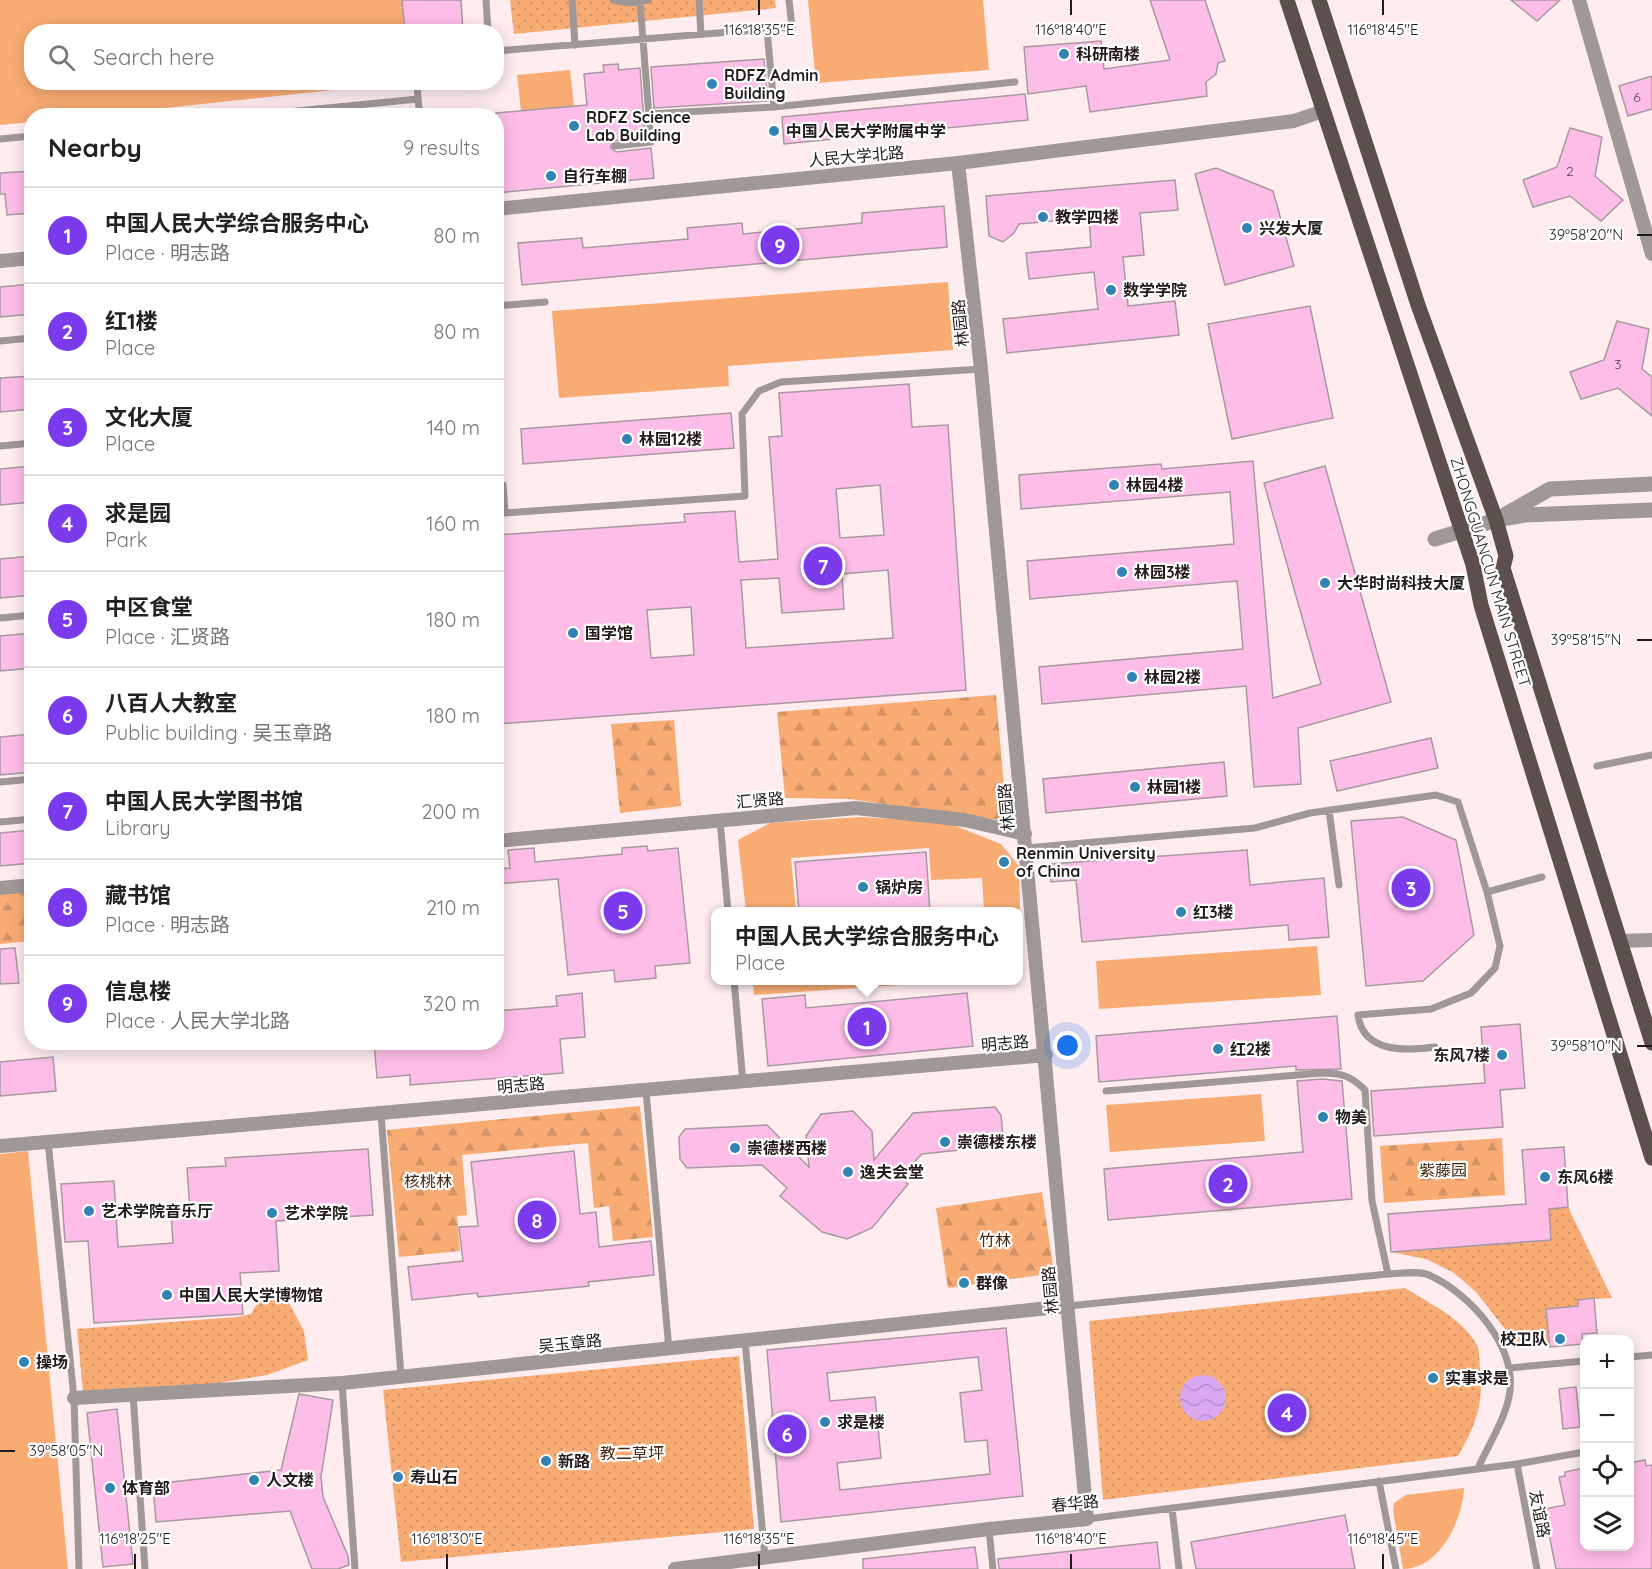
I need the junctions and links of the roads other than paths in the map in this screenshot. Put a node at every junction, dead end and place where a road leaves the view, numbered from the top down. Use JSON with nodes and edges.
{"nodes":[{"id":1,"x":486,"y":0,"type":"edge"},
{"id":2,"x":572,"y":0,"type":"edge"},
{"id":3,"x":613,"y":0,"type":"edge"},
{"id":4,"x":648,"y":0,"type":"edge"},
{"id":5,"x":699,"y":0,"type":"edge"},
{"id":6,"x":789,"y":0,"type":"edge"},
{"id":7,"x":1287,"y":0,"type":"edge"},
{"id":8,"x":1319,"y":0,"type":"edge"},
{"id":9,"x":1579,"y":0,"type":"edge"},
{"id":10,"x":640,"y":2,"type":"junction"},
{"id":11,"x":488,"y":24,"type":"edge"},
{"id":12,"x":766,"y":30,"type":"junction"},
{"id":13,"x":701,"y":34,"type":"junction"},
{"id":14,"x":643,"y":39,"type":"junction"},
{"id":15,"x":575,"y":45,"type":"junction"},
{"id":16,"x":504,"y":50,"type":"edge"},
{"id":17,"x":1015,"y":82,"type":"dead end"},
{"id":18,"x":417,"y":90,"type":"edge"},
{"id":19,"x":418,"y":99,"type":"junction"},
{"id":20,"x":774,"y":107,"type":"junction"},
{"id":21,"x":327,"y":108,"type":"edge"},
{"id":22,"x":419,"y":108,"type":"edge"},
{"id":23,"x":1323,"y":111,"type":"junction"},
{"id":24,"x":649,"y":114,"type":"junction"},
{"id":25,"x":24,"y":137,"type":"edge"},
{"id":26,"x":0,"y":139,"type":"edge"},
{"id":27,"x":615,"y":146,"type":"dead end"},
{"id":28,"x":958,"y":163,"type":"junction"},
{"id":29,"x":504,"y":207,"type":"edge"},
{"id":30,"x":1652,"y":254,"type":"edge"},
{"id":31,"x":24,"y":259,"type":"edge"},
{"id":32,"x":0,"y":261,"type":"edge"},
{"id":33,"x":545,"y":302,"type":"dead end"},
{"id":34,"x":504,"y":305,"type":"edge"},
{"id":35,"x":24,"y":339,"type":"edge"},
{"id":36,"x":0,"y":341,"type":"edge"},
{"id":37,"x":981,"y":369,"type":"junction"},
{"id":38,"x":24,"y":444,"type":"edge"},
{"id":39,"x":0,"y":446,"type":"edge"},
{"id":40,"x":1652,"y":484,"type":"edge"},
{"id":41,"x":504,"y":499,"type":"edge"},
{"id":42,"x":1652,"y":510,"type":"edge"},
{"id":43,"x":1496,"y":520,"type":"junction"},
{"id":44,"x":1462,"y":530,"type":"junction"},
{"id":45,"x":1435,"y":539,"type":"dead end"},
{"id":46,"x":24,"y":616,"type":"edge"},
{"id":47,"x":0,"y":618,"type":"edge"},
{"id":48,"x":1652,"y":755,"type":"edge"},
{"id":49,"x":1597,"y":766,"type":"dead end"},
{"id":50,"x":24,"y":779,"type":"edge"},
{"id":51,"x":0,"y":782,"type":"edge"},
{"id":52,"x":1329,"y":810,"type":"junction"},
{"id":53,"x":24,"y":820,"type":"edge"},
{"id":54,"x":720,"y":820,"type":"junction"},
{"id":55,"x":0,"y":822,"type":"edge"},
{"id":56,"x":504,"y":840,"type":"edge"},
{"id":57,"x":1026,"y":841,"type":"junction"},
{"id":58,"x":1542,"y":877,"type":"dead end"},
{"id":59,"x":1340,"y":885,"type":"dead end"},
{"id":60,"x":24,"y":886,"type":"edge"},
{"id":61,"x":0,"y":888,"type":"edge"},
{"id":62,"x":1487,"y":892,"type":"junction"},
{"id":63,"x":728,"y":907,"type":"edge"},
{"id":64,"x":1652,"y":940,"type":"edge"},
{"id":65,"x":1620,"y":941,"type":"junction"},
{"id":66,"x":734,"y":985,"type":"edge"},
{"id":67,"x":1652,"y":1043,"type":"edge"},
{"id":68,"x":1435,"y":1047,"type":"dead end"},
{"id":69,"x":1046,"y":1055,"type":"junction"},
{"id":70,"x":743,"y":1083,"type":"junction"},
{"id":71,"x":646,"y":1091,"type":"junction"},
{"id":72,"x":1106,"y":1091,"type":"dead end"},
{"id":73,"x":381,"y":1114,"type":"junction"},
{"id":74,"x":48,"y":1141,"type":"junction"},
{"id":75,"x":0,"y":1146,"type":"edge"},
{"id":76,"x":1652,"y":1158,"type":"edge"},
{"id":77,"x":1388,"y":1274,"type":"junction"},
{"id":78,"x":1068,"y":1306,"type":"junction"},
{"id":79,"x":745,"y":1341,"type":"junction"},
{"id":80,"x":669,"y":1350,"type":"junction"},
{"id":81,"x":1652,"y":1355,"type":"edge"},
{"id":82,"x":1634,"y":1357,"type":"edge"},
{"id":83,"x":1580,"y":1361,"type":"edge"},
{"id":84,"x":1509,"y":1368,"type":"junction"},
{"id":85,"x":400,"y":1376,"type":"junction"},
{"id":86,"x":342,"y":1383,"type":"junction"},
{"id":87,"x":132,"y":1394,"type":"junction"},
{"id":88,"x":74,"y":1398,"type":"junction"},
{"id":89,"x":1580,"y":1453,"type":"edge"},
{"id":90,"x":1517,"y":1464,"type":"junction"},
{"id":91,"x":1478,"y":1468,"type":"junction"},
{"id":92,"x":1379,"y":1481,"type":"junction"},
{"id":93,"x":1172,"y":1508,"type":"junction"},
{"id":94,"x":1087,"y":1519,"type":"junction"},
{"id":95,"x":989,"y":1529,"type":"junction"},
{"id":96,"x":765,"y":1558,"type":"junction"},
{"id":97,"x":733,"y":1566,"type":"edge"},
{"id":98,"x":79,"y":1569,"type":"edge"},
{"id":99,"x":145,"y":1569,"type":"edge"},
{"id":100,"x":355,"y":1569,"type":"edge"},
{"id":101,"x":675,"y":1569,"type":"edge"},
{"id":102,"x":993,"y":1569,"type":"edge"},
{"id":103,"x":1179,"y":1569,"type":"edge"},
{"id":104,"x":1396,"y":1569,"type":"edge"},
{"id":105,"x":1537,"y":1569,"type":"edge"}],
"edges":[{"from":1,"to":11,"type":"lane"},
{"from":2,"to":15,"type":"lane"},
{"from":3,"to":10,"type":"lane"},
{"from":4,"to":10,"type":"lane"},
{"from":5,"to":13,"type":"lane"},
{"from":6,"to":12,"type":"lane"},
{"from":7,"to":23,"type":"main road","name":"ZHONGGUANCUN MAIN STREET"},
{"from":8,"to":43,"type":"main road","name":"ZHONGGUANCUN MAIN STREET"},
{"from":9,"to":30,"type":"street"},
{"from":10,"to":14,"type":"lane"},
{"from":12,"to":13,"type":"lane"},
{"from":12,"to":20,"type":"lane"},
{"from":13,"to":14,"type":"lane"},
{"from":14,"to":15,"type":"lane"},
{"from":14,"to":24,"type":"lane"},
{"from":15,"to":16,"type":"lane"},
{"from":17,"to":20,"type":"lane"},
{"from":18,"to":19,"type":"lane"},
{"from":19,"to":21,"type":"lane"},
{"from":19,"to":22,"type":"lane"},
{"from":20,"to":24,"type":"lane"},
{"from":23,"to":28,"type":"street","name":"人民大学北路"},
{"from":23,"to":44,"type":"main road","name":"ZHONGGUANCUN MAIN STREET"},
{"from":24,"to":27,"type":"lane"},
{"from":25,"to":26,"type":"lane"},
{"from":28,"to":29,"type":"street","name":"人民大学北路"},
{"from":28,"to":37,"type":"street","name":"林园路"},
{"from":31,"to":32,"type":"street"},
{"from":33,"to":34,"type":"lane"},
{"from":35,"to":36,"type":"lane"},
{"from":37,"to":41,"type":"lane"},
{"from":37,"to":57,"type":"street","name":"林园路"},
{"from":38,"to":39,"type":"lane"},
{"from":40,"to":43,"type":"street"},
{"from":42,"to":43,"type":"street"},
{"from":43,"to":44,"type":"street"},
{"from":43,"to":65,"type":"main road","name":"ZHONGGUANCUN MAIN STREET"},
{"from":44,"to":45,"type":"street"},
{"from":44,"to":76,"type":"main road","name":"ZHONGGUANCUN MAIN STREET"},
{"from":46,"to":47,"type":"lane"},
{"from":48,"to":49,"type":"lane"},
{"from":50,"to":51,"type":"lane"},
{"from":52,"to":57,"type":"lane"},
{"from":52,"to":59,"type":"lane"},
{"from":52,"to":62,"type":"lane"},
{"from":53,"to":55,"type":"lane"},
{"from":54,"to":56,"type":"street","name":"汇贤路"},
{"from":54,"to":57,"type":"street","name":"汇贤路"},
{"from":54,"to":63,"type":"lane"},
{"from":57,"to":69,"type":"street","name":"林园路"},
{"from":58,"to":62,"type":"lane"},
{"from":60,"to":61,"type":"street"},
{"from":62,"to":68,"type":"lane"},
{"from":64,"to":65,"type":"street"},
{"from":65,"to":67,"type":"main road","name":"ZHONGGUANCUN MAIN STREET"},
{"from":66,"to":70,"type":"lane"},
{"from":69,"to":70,"type":"street","name":"明志路"},
{"from":69,"to":78,"type":"street","name":"林园路"},
{"from":70,"to":71,"type":"street","name":"明志路"},
{"from":71,"to":73,"type":"street","name":"明志路"},
{"from":71,"to":80,"type":"lane"},
{"from":72,"to":77,"type":"lane"},
{"from":73,"to":74,"type":"street","name":"明志路"},
{"from":73,"to":85,"type":"lane"},
{"from":74,"to":75,"type":"street","name":"明志路"},
{"from":74,"to":88,"type":"lane"},
{"from":77,"to":78,"type":"lane"},
{"from":77,"to":84,"type":"lane"},
{"from":78,"to":79,"type":"street","name":"吴玉章路"},
{"from":78,"to":94,"type":"street","name":"林园路"},
{"from":79,"to":80,"type":"street","name":"吴玉章路"},
{"from":79,"to":96,"type":"lane"},
{"from":80,"to":85,"type":"street","name":"吴玉章路"},
{"from":81,"to":82,"type":"lane"},
{"from":83,"to":84,"type":"lane"},
{"from":84,"to":91,"type":"lane"},
{"from":85,"to":86,"type":"street","name":"吴玉章路"},
{"from":86,"to":87,"type":"street","name":"吴玉章路"},
{"from":86,"to":100,"type":"lane"},
{"from":87,"to":88,"type":"street","name":"吴玉章路"},
{"from":87,"to":99,"type":"lane"},
{"from":88,"to":98,"type":"lane"},
{"from":89,"to":90,"type":"lane","name":"春华路"},
{"from":90,"to":91,"type":"lane","name":"春华路"},
{"from":90,"to":105,"type":"lane","name":"友谊路"},
{"from":91,"to":92,"type":"lane","name":"春华路"},
{"from":92,"to":93,"type":"lane","name":"春华路"},
{"from":92,"to":104,"type":"lane"},
{"from":93,"to":94,"type":"lane","name":"春华路"},
{"from":93,"to":103,"type":"lane"},
{"from":94,"to":95,"type":"street","name":"春华路"},
{"from":95,"to":96,"type":"street","name":"春华路"},
{"from":95,"to":102,"type":"lane"},
{"from":96,"to":97,"type":"street","name":"春华路"},
{"from":97,"to":101,"type":"street","name":"春华路"}]}
